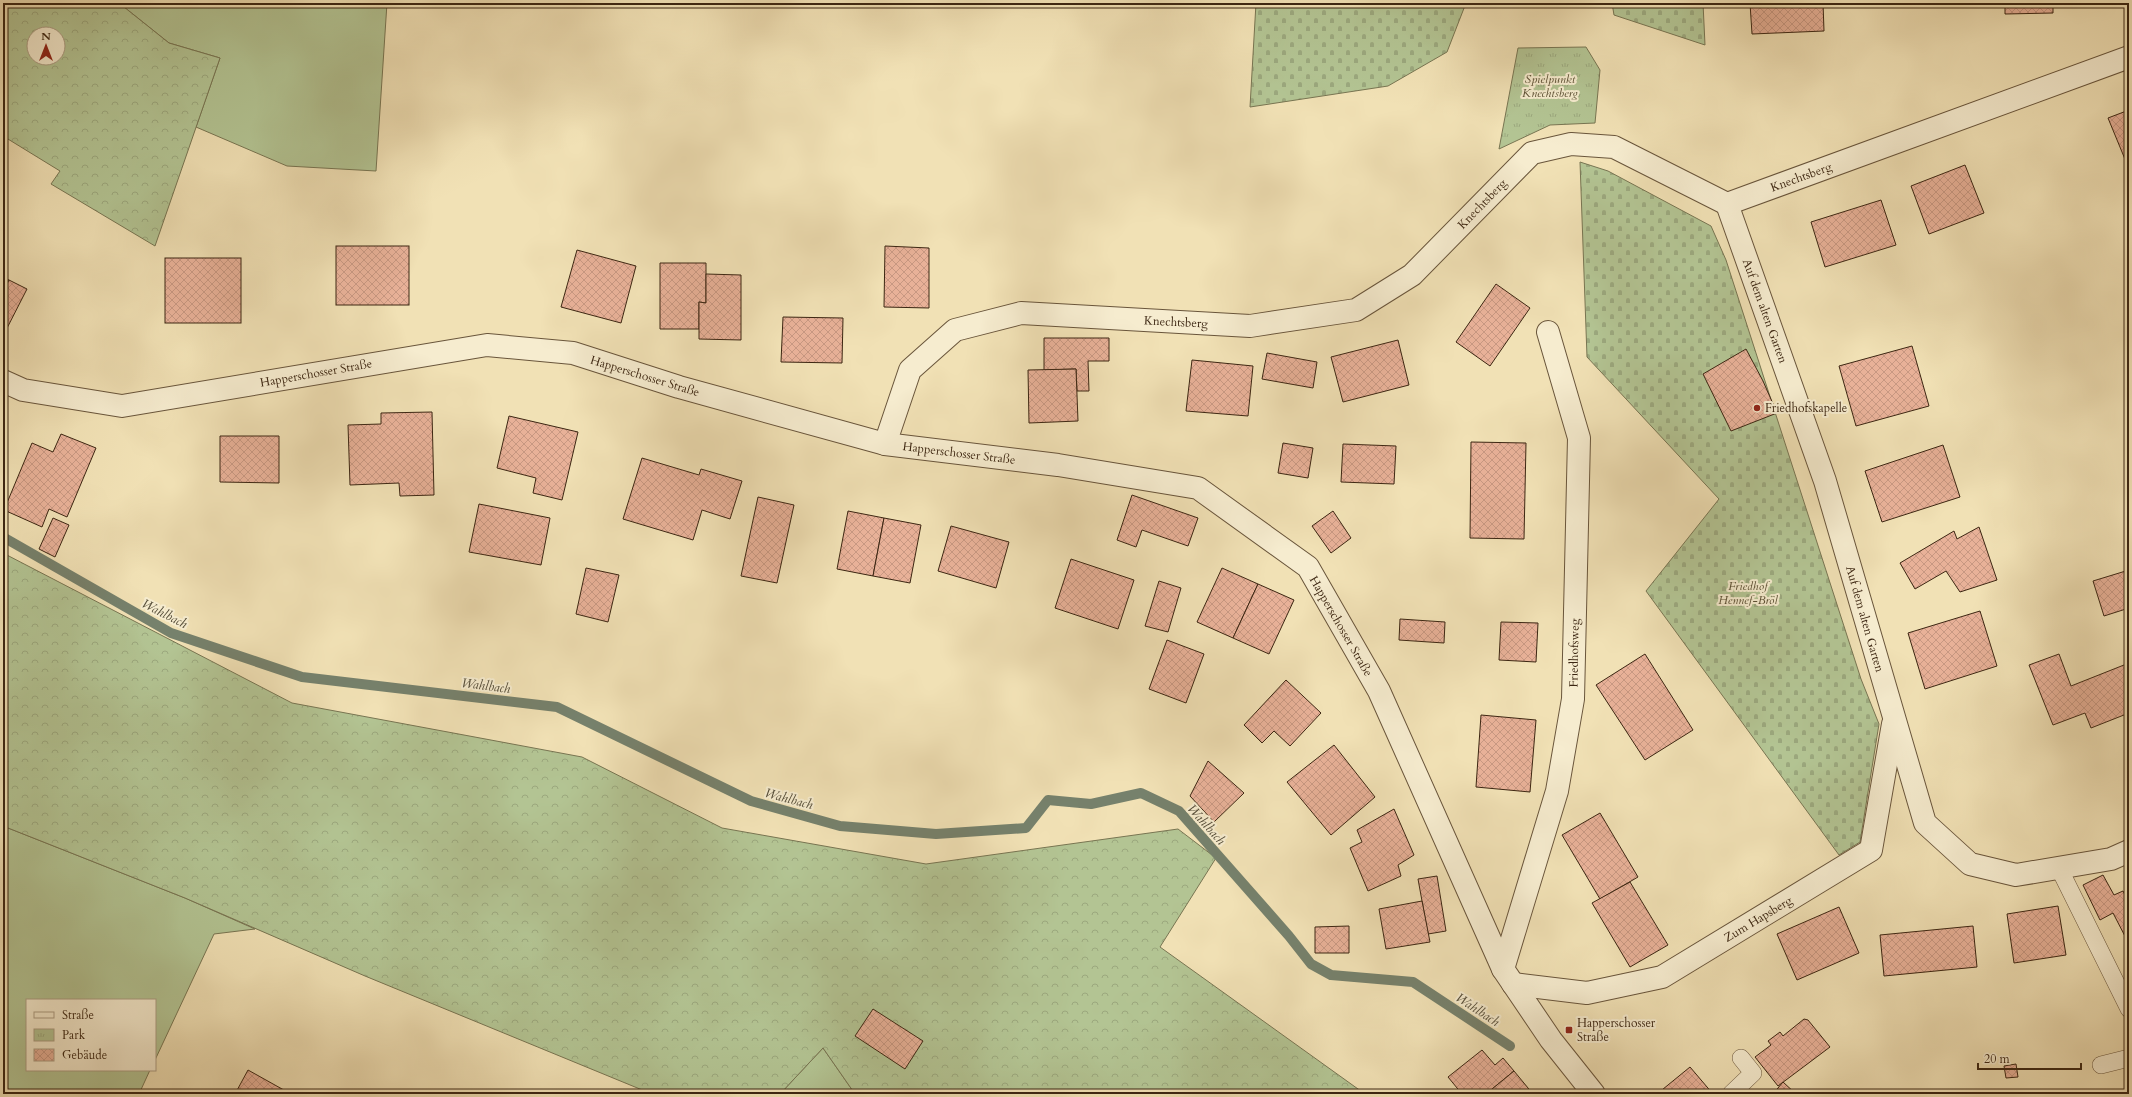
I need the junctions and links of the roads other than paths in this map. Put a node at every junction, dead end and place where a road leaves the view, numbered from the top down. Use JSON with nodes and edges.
{"nodes":[{"id":1,"x":2129,"y":57,"type":"edge"},
{"id":2,"x":1727,"y":204,"type":"junction"},
{"id":3,"x":1548,"y":332,"type":"dead end"},
{"id":4,"x":3,"y":381,"type":"edge"},
{"id":5,"x":885,"y":444,"type":"junction"},
{"id":6,"x":1894,"y":721,"type":"junction"},
{"id":7,"x":2129,"y":851,"type":"edge"},
{"id":8,"x":2059,"y":868,"type":"junction"},
{"id":9,"x":1508,"y":976,"type":"junction"},
{"id":10,"x":2129,"y":1009,"type":"edge"},
{"id":11,"x":1741,"y":1058,"type":"dead end"},
{"id":12,"x":2129,"y":1058,"type":"edge"},
{"id":13,"x":2100,"y":1065,"type":"dead end"},
{"id":14,"x":1594,"y":1094,"type":"edge"},
{"id":15,"x":1731,"y":1094,"type":"edge"}],
"edges":[{"from":1,"to":2,"type":"street","name":"Knechtsberg"},
{"from":2,"to":5,"type":"street","name":"Knechtsberg"},
{"from":2,"to":6,"type":"street","name":"Auf dem alten Garten"},
{"from":3,"to":9,"type":"street","name":"Friedhofsweg"},
{"from":4,"to":5,"type":"street","name":"Happerschosser Straße"},
{"from":5,"to":9,"type":"street","name":"Happerschosser Straße"},
{"from":6,"to":8,"type":"street","name":"Auf dem alten Garten"},
{"from":6,"to":9,"type":"street","name":"Zum Hapsberg"},
{"from":7,"to":8,"type":"street","name":"Auf dem alten Garten"},
{"from":8,"to":10,"type":"lane"},
{"from":9,"to":14,"type":"street","name":"Happerschosser Straße"},
{"from":11,"to":15,"type":"lane"},
{"from":12,"to":13,"type":"lane"}]}
